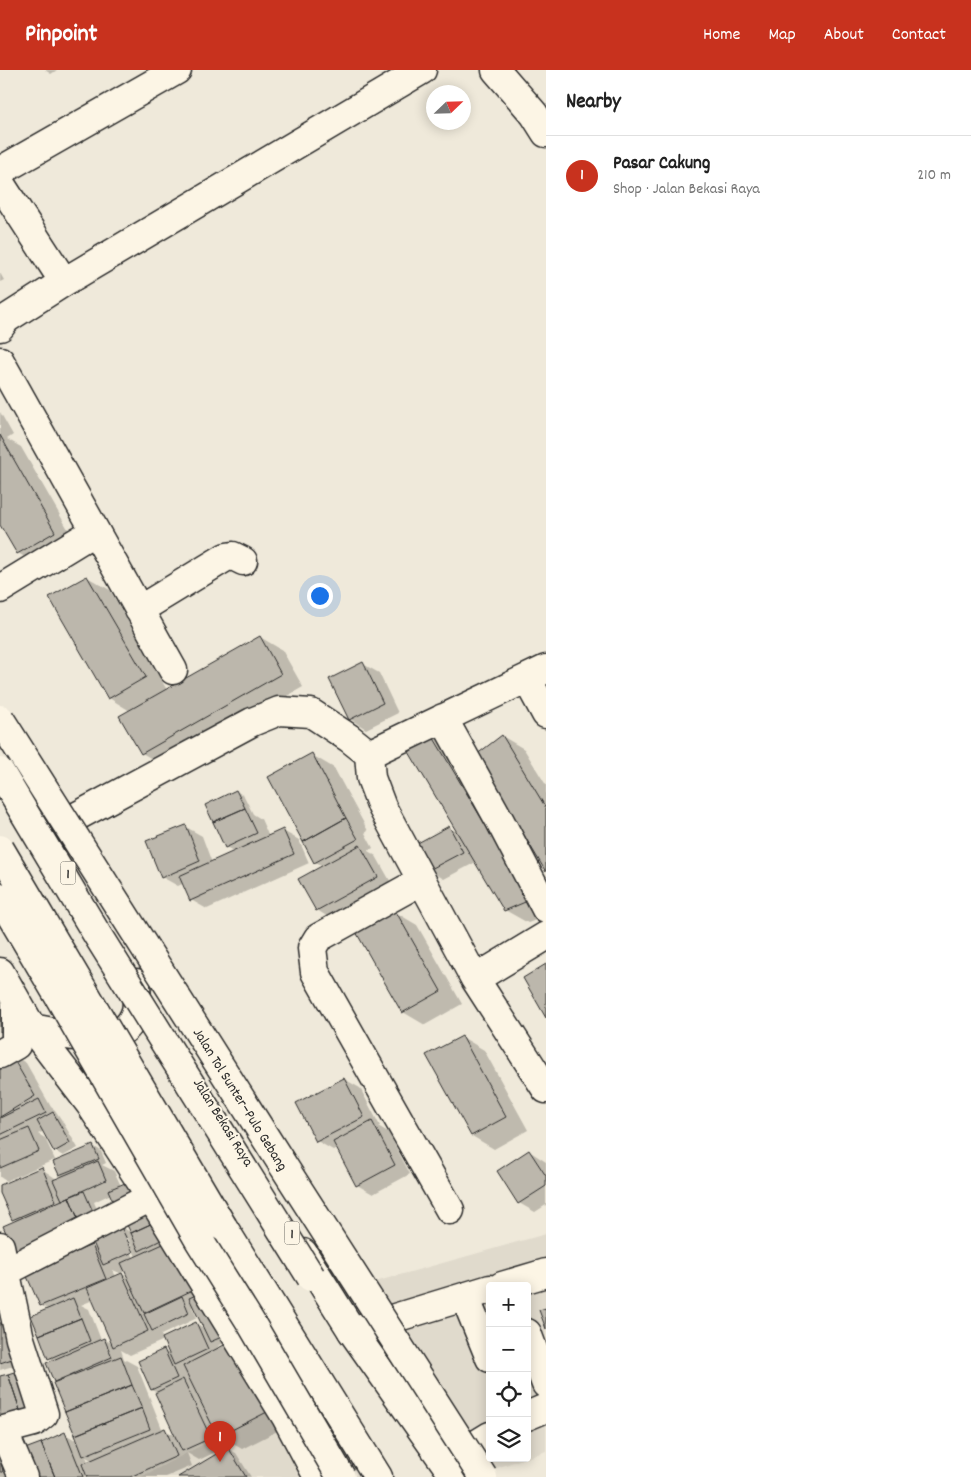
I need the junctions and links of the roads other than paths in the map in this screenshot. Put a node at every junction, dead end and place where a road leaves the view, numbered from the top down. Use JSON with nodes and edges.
{"nodes":[{"id":1,"x":177,"y":70,"type":"edge"},
{"id":2,"x":422,"y":70,"type":"edge"},
{"id":3,"x":496,"y":70,"type":"edge"},
{"id":4,"x":546,"y":133,"type":"edge"},
{"id":5,"x":0,"y":171,"type":"edge"},
{"id":6,"x":0,"y":183,"type":"edge"},
{"id":7,"x":64,"y":282,"type":"junction"},
{"id":8,"x":0,"y":327,"type":"edge"},
{"id":9,"x":0,"y":361,"type":"edge"},
{"id":10,"x":95,"y":531,"type":"junction"},
{"id":11,"x":243,"y":562,"type":"dead end"},
{"id":12,"x":0,"y":589,"type":"edge"},
{"id":13,"x":139,"y":610,"type":"junction"},
{"id":14,"x":173,"y":670,"type":"dead end"},
{"id":15,"x":536,"y":674,"type":"edge"},
{"id":16,"x":546,"y":714,"type":"edge"},
{"id":17,"x":443,"y":718,"type":"junction"},
{"id":18,"x":0,"y":719,"type":"edge"},
{"id":19,"x":369,"y":754,"type":"junction"},
{"id":20,"x":0,"y":761,"type":"edge"},
{"id":21,"x":0,"y":772,"type":"edge"},
{"id":22,"x":44,"y":834,"type":"junction"},
{"id":23,"x":0,"y":850,"type":"edge"},
{"id":24,"x":421,"y":881,"type":"junction"},
{"id":25,"x":0,"y":897,"type":"edge"},
{"id":26,"x":546,"y":909,"type":"edge"},
{"id":27,"x":546,"y":936,"type":"edge"},
{"id":28,"x":0,"y":972,"type":"edge"},
{"id":29,"x":475,"y":979,"type":"junction"},
{"id":30,"x":136,"y":983,"type":"junction"},
{"id":31,"x":16,"y":1002,"type":"junction"},
{"id":32,"x":32,"y":1028,"type":"junction"},
{"id":33,"x":0,"y":1054,"type":"edge"},
{"id":34,"x":546,"y":1089,"type":"edge"},
{"id":35,"x":152,"y":1197,"type":"junction"},
{"id":36,"x":450,"y":1210,"type":"dead end"},
{"id":37,"x":3,"y":1259,"type":"edge"},
{"id":38,"x":546,"y":1273,"type":"edge"},
{"id":39,"x":515,"y":1282,"type":"edge"},
{"id":40,"x":486,"y":1291,"type":"edge"},
{"id":41,"x":7,"y":1316,"type":"edge"},
{"id":42,"x":352,"y":1330,"type":"junction"},
{"id":43,"x":531,"y":1344,"type":"edge"},
{"id":44,"x":546,"y":1384,"type":"edge"},
{"id":45,"x":546,"y":1408,"type":"edge"},
{"id":46,"x":531,"y":1414,"type":"edge"},
{"id":47,"x":2,"y":1431,"type":"edge"},
{"id":48,"x":486,"y":1439,"type":"edge"},
{"id":49,"x":446,"y":1472,"type":"edge"},
{"id":50,"x":23,"y":1477,"type":"edge"},
{"id":51,"x":318,"y":1477,"type":"edge"},
{"id":52,"x":341,"y":1477,"type":"edge"},
{"id":53,"x":378,"y":1477,"type":"edge"},
{"id":54,"x":483,"y":1477,"type":"edge"}],
"edges":[{"from":1,"to":5,"type":"main road"},
{"from":2,"to":7,"type":"main road"},
{"from":3,"to":4,"type":"main road"},
{"from":6,"to":7,"type":"main road"},
{"from":7,"to":8,"type":"main road"},
{"from":9,"to":10,"type":"main road"},
{"from":10,"to":12,"type":"main road"},
{"from":10,"to":13,"type":"main road"},
{"from":11,"to":13,"type":"main road"},
{"from":13,"to":14,"type":"main road"},
{"from":15,"to":16,"type":"main road"},
{"from":15,"to":17,"type":"main road"},
{"from":17,"to":19,"type":"main road"},
{"from":17,"to":26,"type":"main road"},
{"from":18,"to":54,"type":"main road","name":"Jalan Tol Sunter–Pulo Gebang","bridge":true},
{"from":19,"to":22,"type":"main road"},
{"from":19,"to":24,"type":"main road"},
{"from":20,"to":22,"type":"main road","name":"Jalan Bekasi Raya","number":"1"},
{"from":21,"to":49,"type":"main road","bridge":true},
{"from":22,"to":30,"type":"main road","name":"Jalan Bekasi Raya","number":"1"},
{"from":23,"to":53,"type":"main road","bridge":true},
{"from":24,"to":29,"type":"main road"},
{"from":24,"to":36,"type":"main road"},
{"from":25,"to":52,"type":"main road","bridge":true},
{"from":27,"to":29,"type":"main road"},
{"from":28,"to":31,"type":"main road"},
{"from":29,"to":34,"type":"main road"},
{"from":30,"to":32,"type":"main road"},
{"from":30,"to":42,"type":"main road","name":"Jalan Bekasi Raya","number":"1"},
{"from":31,"to":32,"type":"main road"},
{"from":31,"to":33,"type":"main road"},
{"from":32,"to":35,"type":"main road"},
{"from":35,"to":37,"type":"main road"},
{"from":35,"to":51,"type":"main road"},
{"from":37,"to":41,"type":"main road"},
{"from":38,"to":39,"type":"main road"},
{"from":40,"to":42,"type":"main road"},
{"from":41,"to":47,"type":"main road"},
{"from":42,"to":49,"type":"main road","name":"Jalan Bekasi Raya","number":"1"},
{"from":43,"to":44,"type":"main road"},
{"from":45,"to":46,"type":"main road"},
{"from":47,"to":50,"type":"main road"},
{"from":48,"to":49,"type":"main road"}]}
